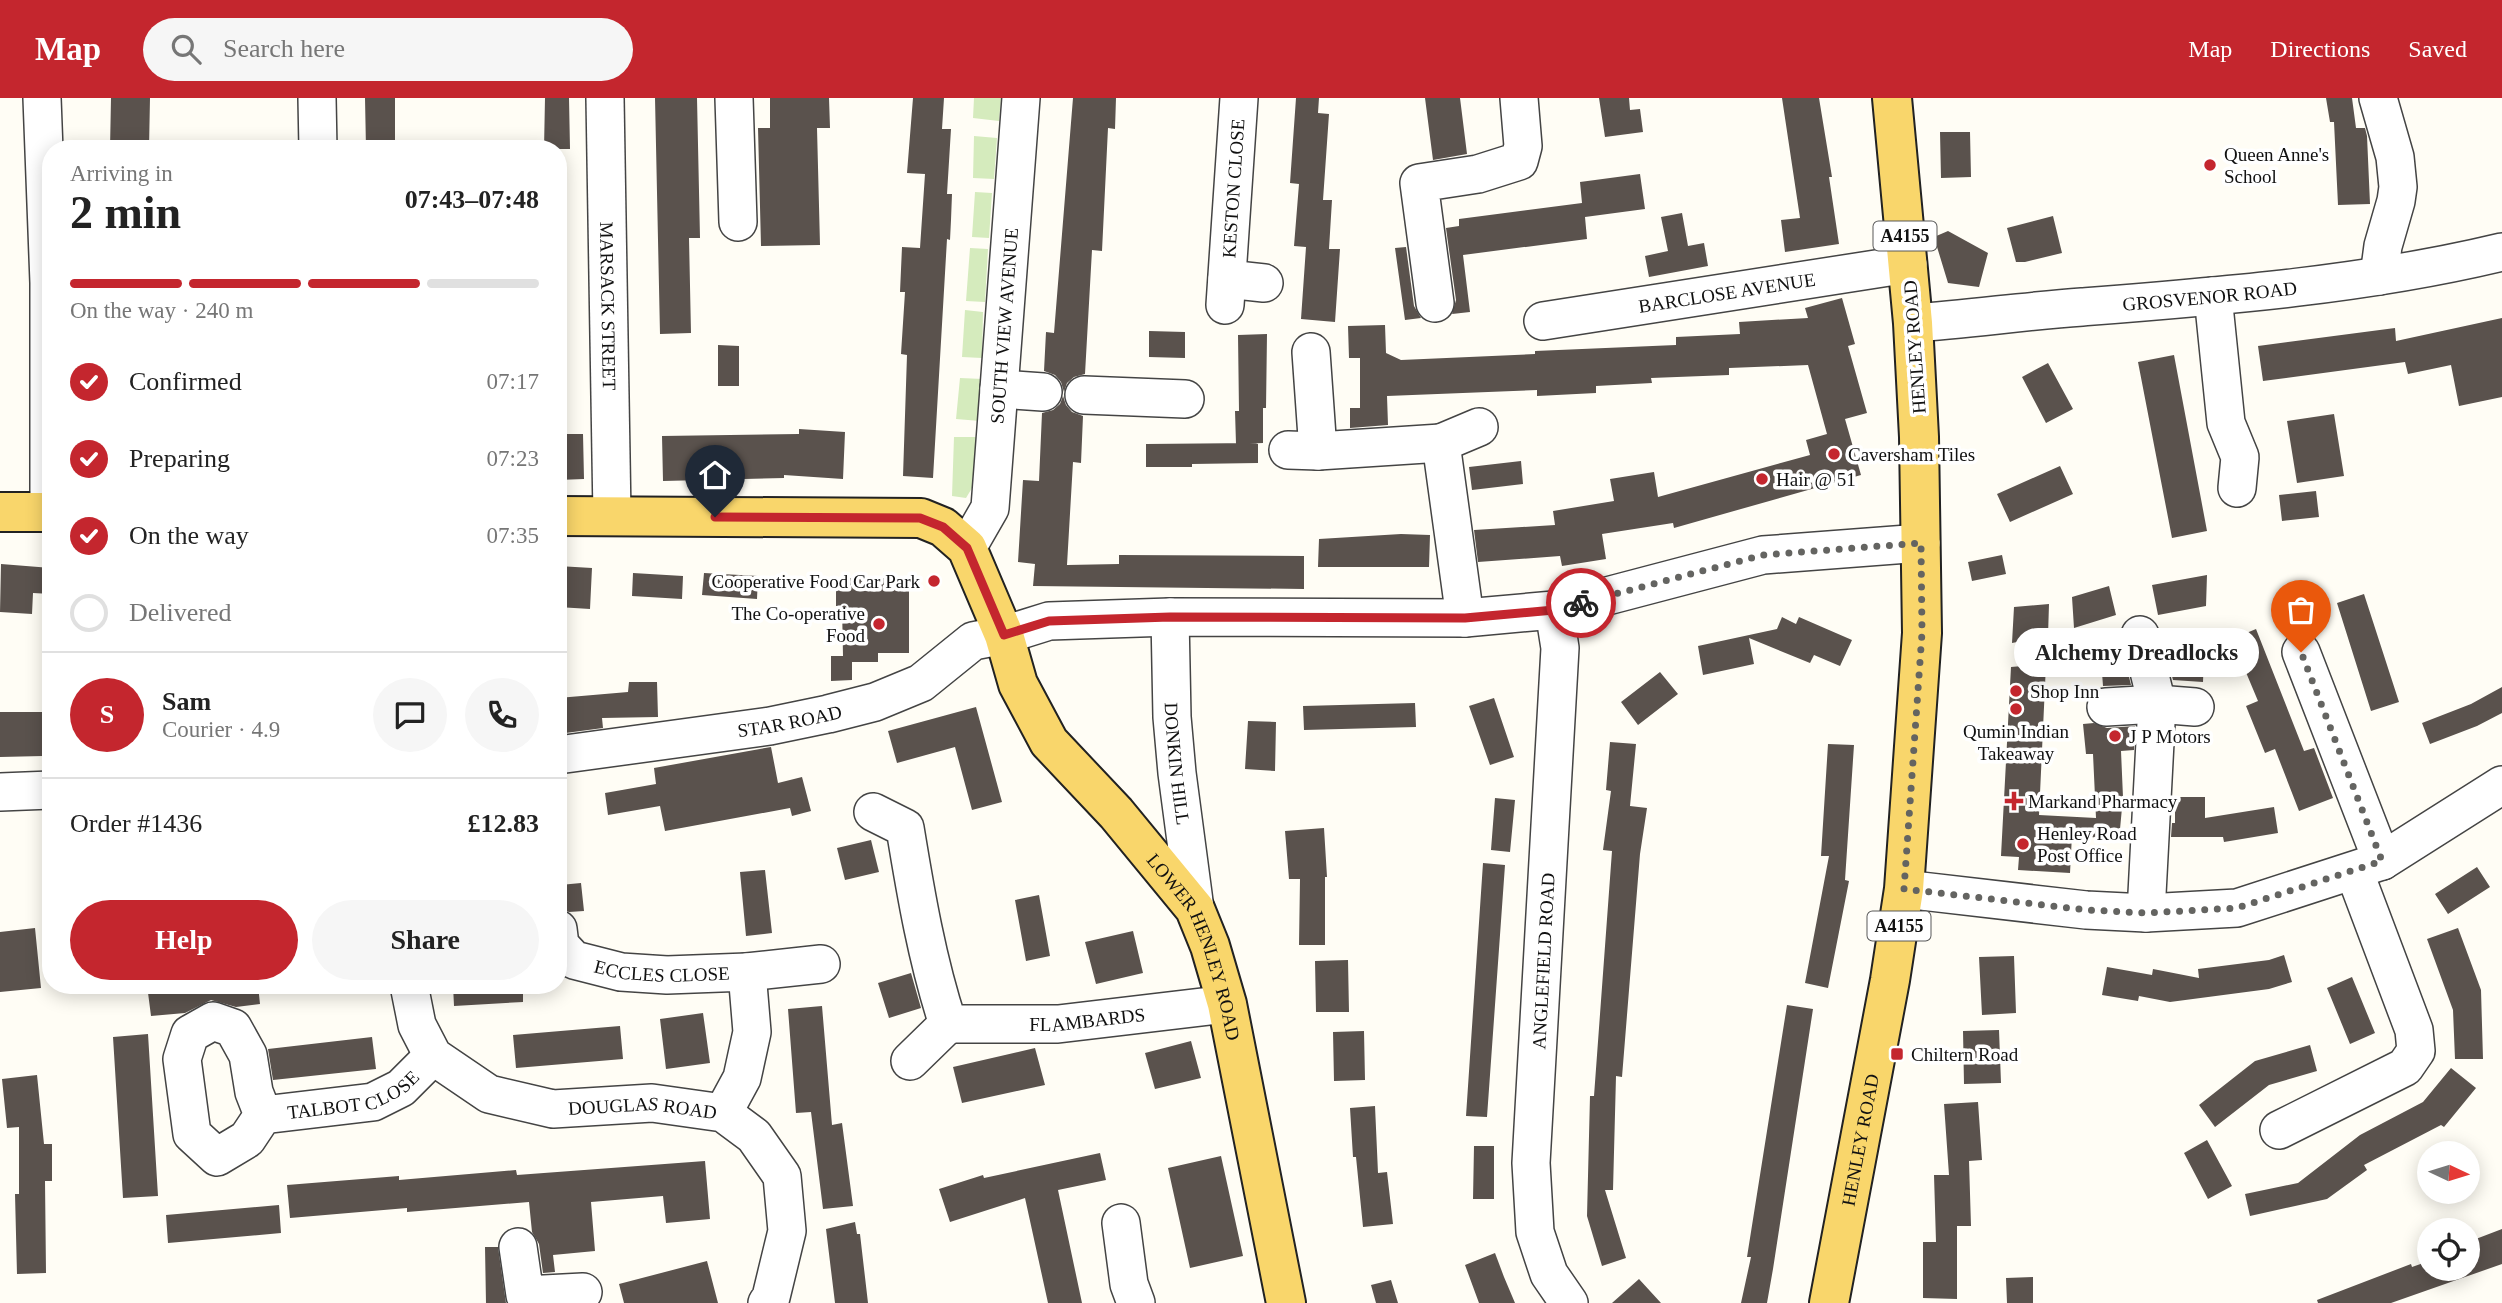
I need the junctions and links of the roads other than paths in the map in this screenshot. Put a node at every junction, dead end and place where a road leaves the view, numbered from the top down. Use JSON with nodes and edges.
{"nodes":[{"id":1,"x":42,"y":98,"type":"edge"},
{"id":2,"x":317,"y":98,"type":"edge"},
{"id":3,"x":605,"y":98,"type":"edge"},
{"id":4,"x":734,"y":98,"type":"edge"},
{"id":5,"x":1021,"y":98,"type":"edge"},
{"id":6,"x":1239,"y":98,"type":"edge"},
{"id":7,"x":1519,"y":98,"type":"edge"},
{"id":8,"x":1892,"y":98,"type":"edge"},
{"id":9,"x":2378,"y":98,"type":"edge"},
{"id":10,"x":44,"y":140,"type":"edge"},
{"id":11,"x":318,"y":140,"type":"edge"},
{"id":12,"x":738,"y":222,"type":"dead end"},
{"id":13,"x":2502,"y":252,"type":"edge"},
{"id":14,"x":1908,"y":264,"type":"junction"},
{"id":15,"x":2379,"y":276,"type":"junction"},
{"id":16,"x":1264,"y":283,"type":"dead end"},
{"id":17,"x":2213,"y":296,"type":"junction"},
{"id":18,"x":1435,"y":303,"type":"dead end"},
{"id":19,"x":1543,"y":321,"type":"dead end"},
{"id":20,"x":1913,"y":323,"type":"junction"},
{"id":21,"x":1311,"y":352,"type":"dead end"},
{"id":22,"x":999,"y":389,"type":"junction"},
{"id":23,"x":1043,"y":392,"type":"dead end"},
{"id":24,"x":1084,"y":395,"type":"dead end"},
{"id":25,"x":1185,"y":399,"type":"dead end"},
{"id":26,"x":1479,"y":427,"type":"dead end"},
{"id":27,"x":1441,"y":443,"type":"junction"},
{"id":28,"x":2237,"y":488,"type":"dead end"},
{"id":29,"x":0,"y":512,"type":"edge"},
{"id":30,"x":42,"y":512,"type":"edge"},
{"id":31,"x":567,"y":516,"type":"edge"},
{"id":32,"x":612,"y":516,"type":"junction"},
{"id":33,"x":1921,"y":543,"type":"junction"},
{"id":34,"x":967,"y":548,"type":"junction"},
{"id":35,"x":1554,"y":610,"type":"junction"},
{"id":36,"x":1170,"y":617,"type":"junction"},
{"id":37,"x":1465,"y":618,"type":"junction"},
{"id":38,"x":1004,"y":635,"type":"junction"},
{"id":39,"x":2140,"y":635,"type":"dead end"},
{"id":40,"x":2301,"y":652,"type":"dead end"},
{"id":41,"x":2157,"y":704,"type":"junction"},
{"id":42,"x":2106,"y":707,"type":"dead end"},
{"id":43,"x":2195,"y":707,"type":"dead end"},
{"id":44,"x":567,"y":754,"type":"edge"},
{"id":45,"x":2502,"y":785,"type":"edge"},
{"id":46,"x":42,"y":790,"type":"edge"},
{"id":47,"x":0,"y":792,"type":"edge"},
{"id":48,"x":896,"y":815,"type":"dead end"},
{"id":49,"x":2368,"y":866,"type":"junction"},
{"id":50,"x":1904,"y":889,"type":"junction"},
{"id":51,"x":1195,"y":909,"type":"junction"},
{"id":52,"x":2146,"y":913,"type":"junction"},
{"id":53,"x":567,"y":952,"type":"edge"},
{"id":54,"x":821,"y":964,"type":"dead end"},
{"id":55,"x":747,"y":972,"type":"junction"},
{"id":56,"x":410,"y":994,"type":"edge"},
{"id":57,"x":1227,"y":1004,"type":"junction"},
{"id":58,"x":948,"y":1024,"type":"junction"},
{"id":59,"x":433,"y":1056,"type":"junction"},
{"id":60,"x":910,"y":1061,"type":"dead end"},
{"id":61,"x":723,"y":1113,"type":"junction"},
{"id":62,"x":263,"y":1115,"type":"dead end"},
{"id":63,"x":2278,"y":1130,"type":"dead end"},
{"id":64,"x":1121,"y":1223,"type":"dead end"},
{"id":65,"x":518,"y":1247,"type":"dead end"},
{"id":66,"x":580,"y":1287,"type":"edge"},
{"id":67,"x":767,"y":1303,"type":"edge"},
{"id":68,"x":1136,"y":1303,"type":"edge"},
{"id":69,"x":1286,"y":1303,"type":"edge"},
{"id":70,"x":1569,"y":1303,"type":"edge"},
{"id":71,"x":1829,"y":1303,"type":"edge"}],
"edges":[{"from":1,"to":10,"type":"street"},
{"from":2,"to":11,"type":"street"},
{"from":3,"to":32,"type":"street","name":"MARSACK STREET"},
{"from":4,"to":12,"type":"street"},
{"from":5,"to":22,"type":"street","name":"SOUTH VIEW AVENUE"},
{"from":6,"to":16,"type":"street","name":"KESTON CLOSE"},
{"from":7,"to":18,"type":"street"},
{"from":8,"to":14,"type":"main road","name":"HENLEY ROAD","number":"A4155"},
{"from":9,"to":15,"type":"street"},
{"from":13,"to":15,"type":"street","name":"GROSVENOR ROAD"},
{"from":14,"to":19,"type":"street","name":"BARCLOSE AVENUE"},
{"from":14,"to":20,"type":"main road","name":"HENLEY ROAD","number":"A4155"},
{"from":15,"to":17,"type":"street","name":"GROSVENOR ROAD"},
{"from":17,"to":20,"type":"street","name":"GROSVENOR ROAD"},
{"from":17,"to":28,"type":"street"},
{"from":20,"to":33,"type":"main road","name":"HENLEY ROAD","number":"A4155"},
{"from":21,"to":27,"type":"street"},
{"from":22,"to":23,"type":"street"},
{"from":22,"to":34,"type":"street","name":"SOUTH VIEW AVENUE"},
{"from":24,"to":25,"type":"street"},
{"from":26,"to":27,"type":"street"},
{"from":27,"to":37,"type":"street"},
{"from":29,"to":30,"type":"main road"},
{"from":31,"to":32,"type":"main road"},
{"from":32,"to":34,"type":"main road"},
{"from":33,"to":35,"type":"street"},
{"from":33,"to":50,"type":"main road","name":"HENLEY ROAD","number":"A4155"},
{"from":34,"to":38,"type":"main road"},
{"from":35,"to":37,"type":"street"},
{"from":35,"to":70,"type":"street","name":"ANGLEFIELD ROAD"},
{"from":36,"to":37,"type":"street"},
{"from":36,"to":38,"type":"street"},
{"from":36,"to":51,"type":"street","name":"DONKIN HILL"},
{"from":38,"to":44,"type":"street","name":"STAR ROAD"},
{"from":38,"to":51,"type":"main road","name":"LOWER HENLEY ROAD"},
{"from":39,"to":41,"type":"street"},
{"from":40,"to":49,"type":"street"},
{"from":41,"to":42,"type":"street"},
{"from":41,"to":43,"type":"street"},
{"from":41,"to":52,"type":"street"},
{"from":45,"to":49,"type":"street"},
{"from":46,"to":47,"type":"street"},
{"from":48,"to":58,"type":"street"},
{"from":49,"to":52,"type":"street"},
{"from":49,"to":63,"type":"street"},
{"from":50,"to":52,"type":"street"},
{"from":50,"to":71,"type":"main road","name":"HENLEY ROAD","number":"A4155"},
{"from":51,"to":57,"type":"main road","name":"LOWER HENLEY ROAD"},
{"from":53,"to":55,"type":"street","name":"ECCLES CLOSE"},
{"from":54,"to":55,"type":"street","name":"ECCLES CLOSE"},
{"from":55,"to":61,"type":"street","name":"ECCLES CLOSE"},
{"from":56,"to":59,"type":"street","name":"DOUGLAS ROAD"},
{"from":57,"to":58,"type":"street","name":"FLAMBARDS"},
{"from":57,"to":69,"type":"main road","name":"LOWER HENLEY ROAD"},
{"from":58,"to":60,"type":"street"},
{"from":59,"to":61,"type":"street","name":"DOUGLAS ROAD"},
{"from":59,"to":62,"type":"street","name":"TALBOT CLOSE"},
{"from":61,"to":67,"type":"street","name":"DOUGLAS ROAD"},
{"from":64,"to":68,"type":"street"},
{"from":65,"to":66,"type":"street"}]}
